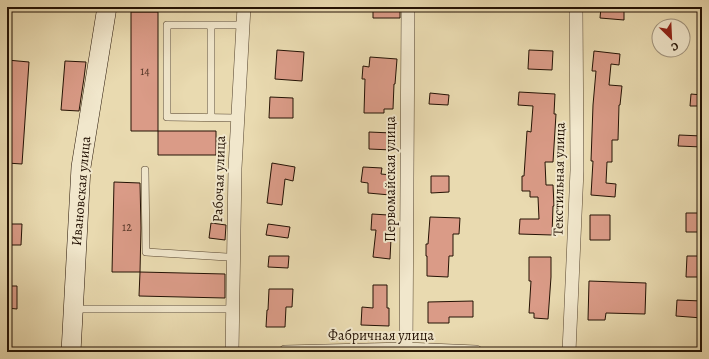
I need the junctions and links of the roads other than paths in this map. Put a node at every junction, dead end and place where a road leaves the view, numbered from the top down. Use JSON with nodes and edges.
{"nodes":[{"id":1,"x":107,"y":7,"type":"edge"},
{"id":2,"x":244,"y":7,"type":"edge"},
{"id":3,"x":408,"y":7,"type":"edge"},
{"id":4,"x":576,"y":7,"type":"edge"},
{"id":5,"x":211,"y":25,"type":"junction"},
{"id":6,"x":243,"y":25,"type":"junction"},
{"id":7,"x":211,"y":117,"type":"junction"},
{"id":8,"x":238,"y":118,"type":"junction"},
{"id":9,"x":145,"y":170,"type":"dead end"},
{"id":10,"x":227,"y":257,"type":"dead end"},
{"id":11,"x":73,"y":309,"type":"junction"},
{"id":12,"x":232,"y":309,"type":"junction"},
{"id":13,"x":406,"y":350,"type":"edge"},
{"id":14,"x":71,"y":352,"type":"edge"},
{"id":15,"x":232,"y":352,"type":"edge"},
{"id":16,"x":285,"y":352,"type":"edge"},
{"id":17,"x":476,"y":352,"type":"edge"},
{"id":18,"x":569,"y":352,"type":"edge"}],
"edges":[{"from":1,"to":11,"type":"street","name":"Ивановская улица"},
{"from":2,"to":6,"type":"street","name":"Рабочая улица"},
{"from":3,"to":13,"type":"street","name":"Первомайская улица"},
{"from":4,"to":18,"type":"street","name":"Текстильная улица"},
{"from":5,"to":6,"type":"lane"},
{"from":5,"to":7,"type":"lane"},
{"from":5,"to":7,"type":"lane"},
{"from":6,"to":8,"type":"street","name":"Рабочая улица"},
{"from":7,"to":8,"type":"lane"},
{"from":8,"to":12,"type":"street","name":"Рабочая улица"},
{"from":9,"to":10,"type":"lane"},
{"from":11,"to":12,"type":"lane"},
{"from":11,"to":14,"type":"street","name":"Ивановская улица"},
{"from":12,"to":15,"type":"street","name":"Рабочая улица"},
{"from":13,"to":16,"type":"street","name":"Фабричная улица"},
{"from":13,"to":17,"type":"street","name":"Фабричная улица"}]}
